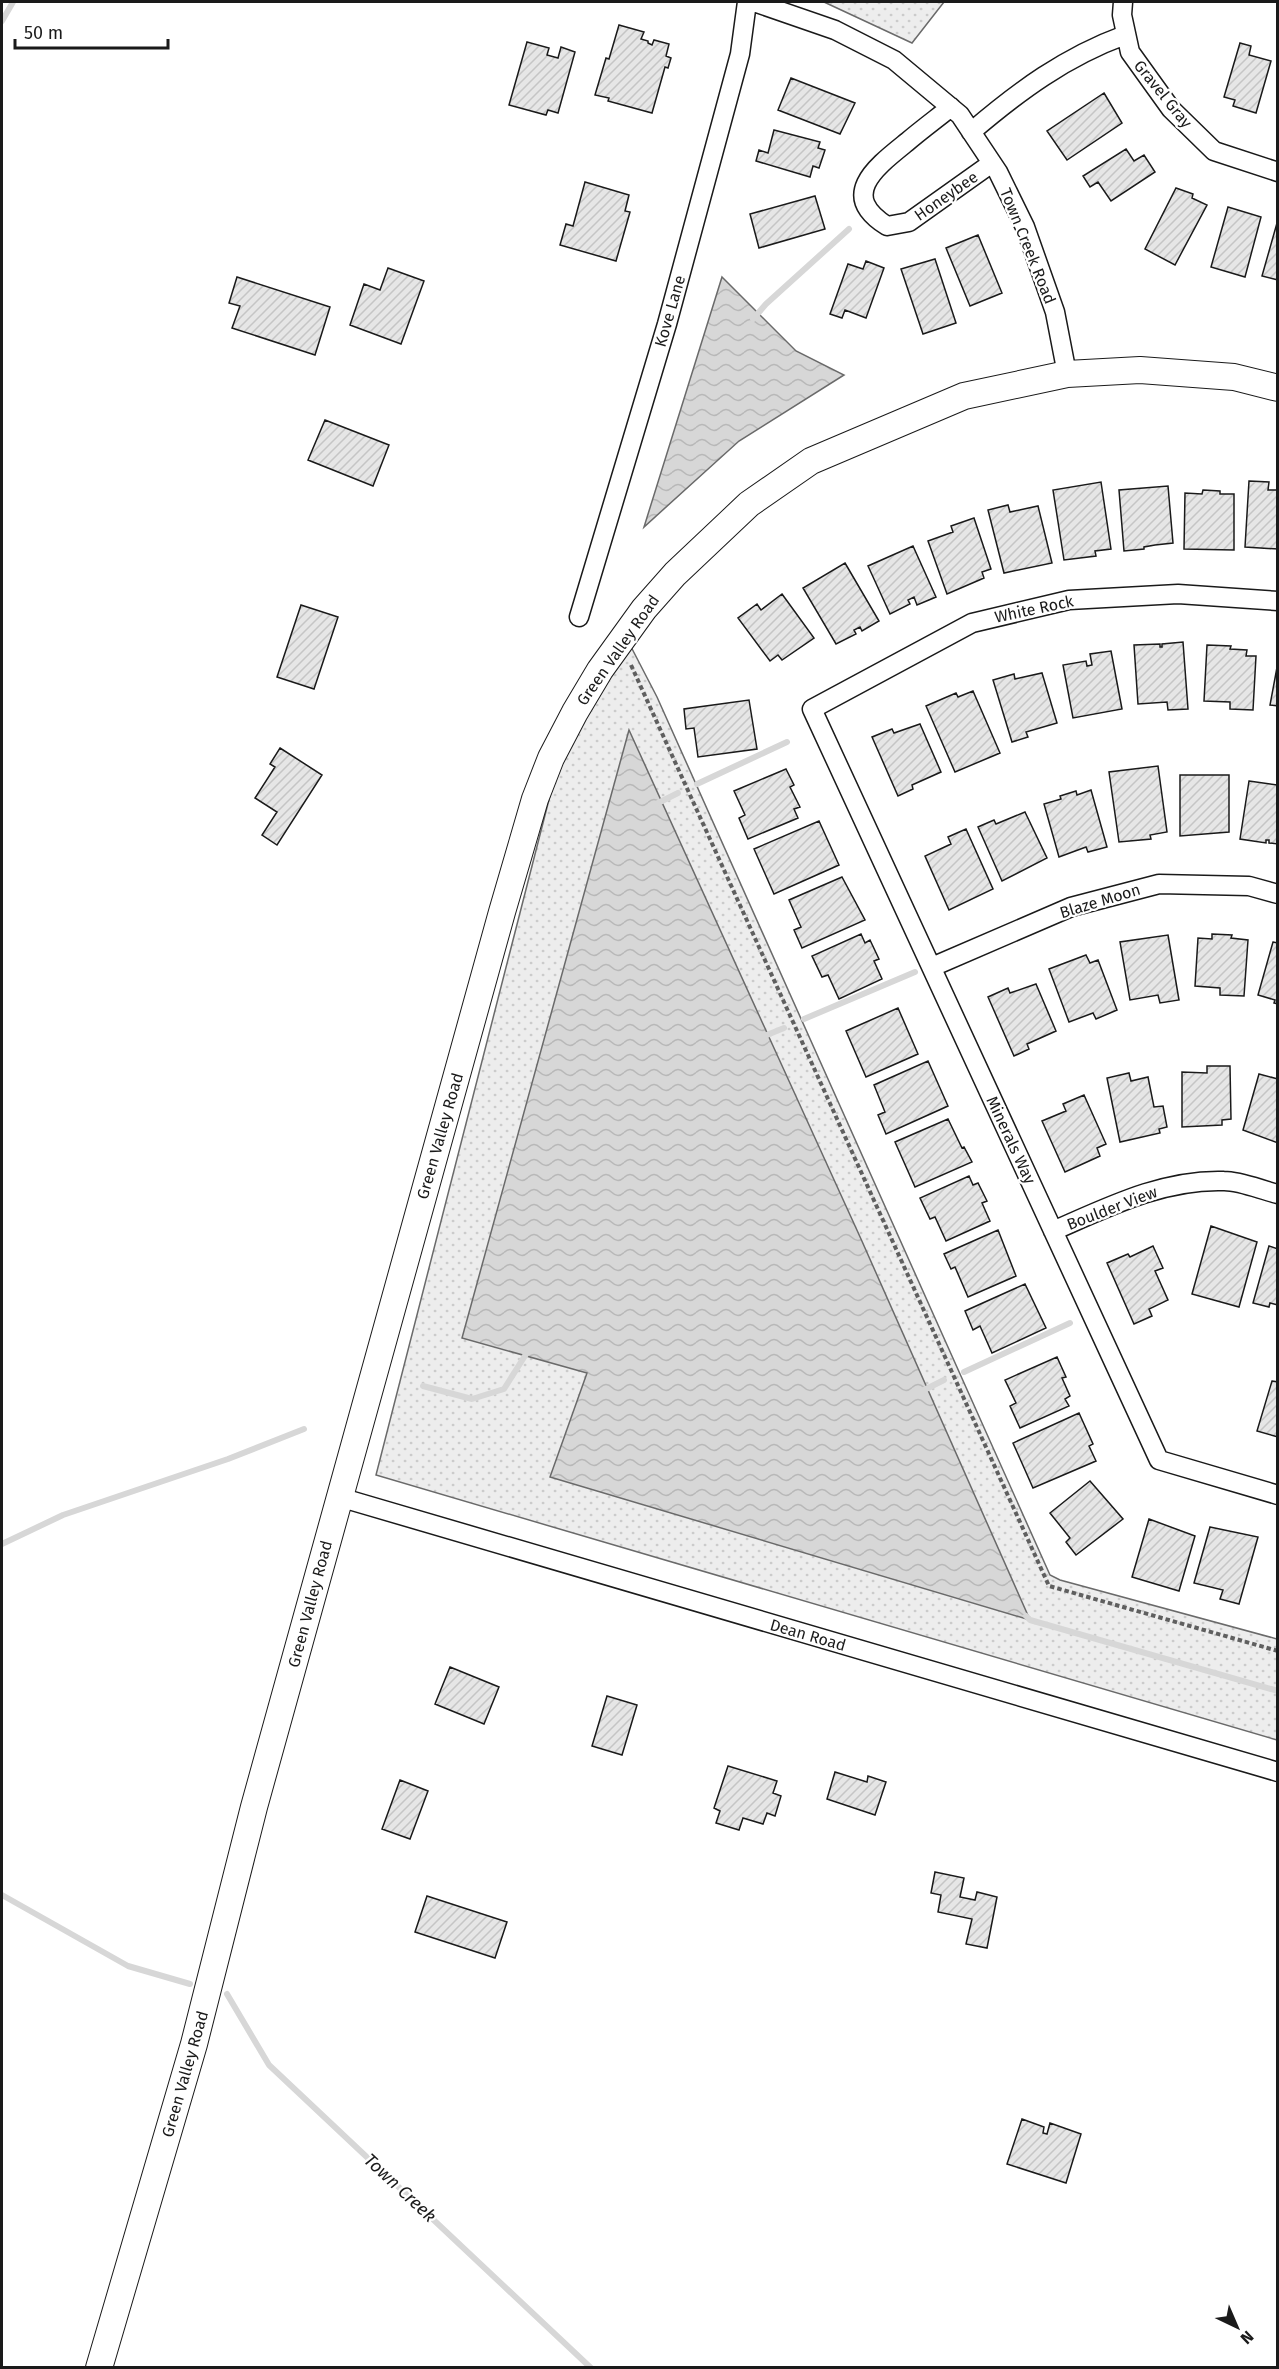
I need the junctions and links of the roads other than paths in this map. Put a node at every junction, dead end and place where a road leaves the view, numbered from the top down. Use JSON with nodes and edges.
{"nodes":[{"id":1,"x":747,"y":2,"type":"edge"},
{"id":2,"x":754,"y":2,"type":"edge"},
{"id":3,"x":1123,"y":2,"type":"edge"},
{"id":4,"x":1125,"y":35,"type":"junction"},
{"id":5,"x":951,"y":107,"type":"junction"},
{"id":6,"x":971,"y":132,"type":"junction"},
{"id":7,"x":992,"y":163,"type":"junction"},
{"id":8,"x":1278,"y":172,"type":"edge"},
{"id":9,"x":1066,"y":374,"type":"junction"},
{"id":10,"x":1278,"y":388,"type":"edge"},
{"id":11,"x":1278,"y":601,"type":"edge"},
{"id":12,"x":579,"y":618,"type":"dead end"},
{"id":13,"x":812,"y":709,"type":"joint"},
{"id":14,"x":1278,"y":894,"type":"edge"},
{"id":15,"x":932,"y":967,"type":"junction"},
{"id":16,"x":1278,"y":1194,"type":"edge"},
{"id":17,"x":1053,"y":1231,"type":"junction"},
{"id":18,"x":1278,"y":1495,"type":"edge"},
{"id":19,"x":339,"y":1497,"type":"junction"},
{"id":20,"x":1278,"y":1772,"type":"edge"},
{"id":21,"x":99,"y":2367,"type":"edge"}],
"edges":[{"from":1,"to":12,"type":"street","name":"Kove Lane"},
{"from":2,"to":5,"type":"street","name":"Town Creek Road"},
{"from":3,"to":4,"type":"street","name":"Gravel Gray"},
{"from":4,"to":6,"type":"street"},
{"from":4,"to":8,"type":"street","name":"Gravel Gray"},
{"from":5,"to":6,"type":"street","name":"Town Creek Road"},
{"from":5,"to":7,"type":"street","name":"Honeybee"},
{"from":6,"to":7,"type":"street","name":"Town Creek Road"},
{"from":7,"to":9,"type":"street","name":"Town Creek Road"},
{"from":9,"to":10,"type":"street","name":"Green Valley Road"},
{"from":9,"to":19,"type":"street","name":"Green Valley Road"},
{"from":11,"to":13,"type":"street","name":"White Rock"},
{"from":13,"to":15,"type":"street","name":"Minerals Way"},
{"from":14,"to":15,"type":"street","name":"Blaze Moon"},
{"from":15,"to":17,"type":"street","name":"Minerals Way"},
{"from":16,"to":17,"type":"street","name":"Boulder View"},
{"from":17,"to":18,"type":"street","name":"Minerals Way"},
{"from":19,"to":20,"type":"street","name":"Dean Road"},
{"from":19,"to":21,"type":"street","name":"Green Valley Road"}]}
